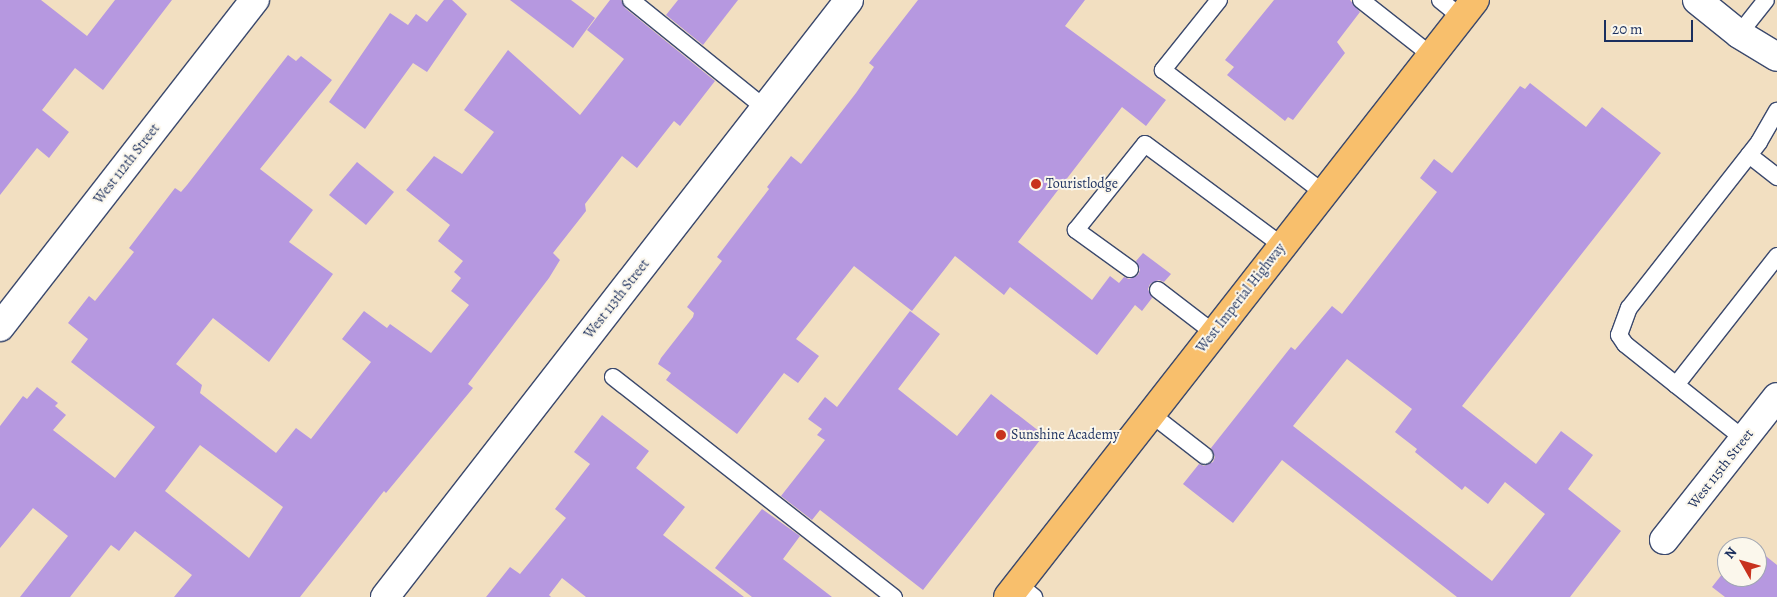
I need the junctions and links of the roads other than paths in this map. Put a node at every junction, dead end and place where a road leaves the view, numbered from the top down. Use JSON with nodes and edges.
{"nodes":[{"id":1,"x":255,"y":0,"type":"edge"},
{"id":2,"x":631,"y":0,"type":"edge"},
{"id":3,"x":849,"y":0,"type":"edge"},
{"id":4,"x":1219,"y":0,"type":"edge"},
{"id":5,"x":1361,"y":0,"type":"edge"},
{"id":6,"x":1440,"y":0,"type":"edge"},
{"id":7,"x":1697,"y":0,"type":"edge"},
{"id":8,"x":1766,"y":0,"type":"edge"},
{"id":9,"x":1468,"y":8,"type":"edge"},
{"id":10,"x":1740,"y":34,"type":"junction"},
{"id":11,"x":1431,"y":55,"type":"junction"},
{"id":12,"x":1777,"y":57,"type":"edge"},
{"id":13,"x":765,"y":108,"type":"junction"},
{"id":14,"x":1777,"y":111,"type":"edge"},
{"id":15,"x":1749,"y":156,"type":"junction"},
{"id":16,"x":1777,"y":177,"type":"edge"},
{"id":17,"x":1324,"y":193,"type":"junction"},
{"id":18,"x":1283,"y":246,"type":"junction"},
{"id":19,"x":1777,"y":256,"type":"edge"},
{"id":20,"x":1130,"y":269,"type":"dead end"},
{"id":21,"x":1158,"y":290,"type":"dead end"},
{"id":22,"x":0,"y":327,"type":"edge"},
{"id":23,"x":1214,"y":333,"type":"junction"},
{"id":24,"x":613,"y":377,"type":"dead end"},
{"id":25,"x":1676,"y":385,"type":"junction"},
{"id":26,"x":1777,"y":397,"type":"edge"},
{"id":27,"x":1151,"y":414,"type":"junction"},
{"id":28,"x":1744,"y":438,"type":"junction"},
{"id":29,"x":1205,"y":456,"type":"dead end"},
{"id":30,"x":1664,"y":540,"type":"dead end"},
{"id":31,"x":1020,"y":593,"type":"edge"},
{"id":32,"x":385,"y":597,"type":"edge"},
{"id":33,"x":894,"y":597,"type":"edge"}],
"edges":[{"from":1,"to":22,"type":"street","name":"West 112th Street"},
{"from":2,"to":13,"type":"lane"},
{"from":3,"to":13,"type":"street","name":"West 113th Street"},
{"from":4,"to":17,"type":"lane"},
{"from":5,"to":11,"type":"lane"},
{"from":6,"to":9,"type":"lane"},
{"from":7,"to":10,"type":"street"},
{"from":8,"to":10,"type":"lane"},
{"from":9,"to":11,"type":"main road","name":"West Imperial Highway"},
{"from":10,"to":12,"type":"street"},
{"from":11,"to":17,"type":"main road","name":"West Imperial Highway"},
{"from":13,"to":32,"type":"street","name":"West 113th Street"},
{"from":14,"to":15,"type":"lane"},
{"from":15,"to":16,"type":"lane"},
{"from":15,"to":25,"type":"lane"},
{"from":17,"to":18,"type":"main road","name":"West Imperial Highway"},
{"from":18,"to":20,"type":"lane"},
{"from":18,"to":23,"type":"main road","name":"West Imperial Highway"},
{"from":19,"to":25,"type":"lane"},
{"from":21,"to":23,"type":"lane"},
{"from":23,"to":27,"type":"main road","name":"West Imperial Highway"},
{"from":24,"to":33,"type":"lane"},
{"from":25,"to":28,"type":"lane"},
{"from":26,"to":28,"type":"street","name":"West 115th Street"},
{"from":27,"to":29,"type":"lane"},
{"from":27,"to":31,"type":"main road","name":"West Imperial Highway"},
{"from":28,"to":30,"type":"street","name":"West 115th Street"}]}
